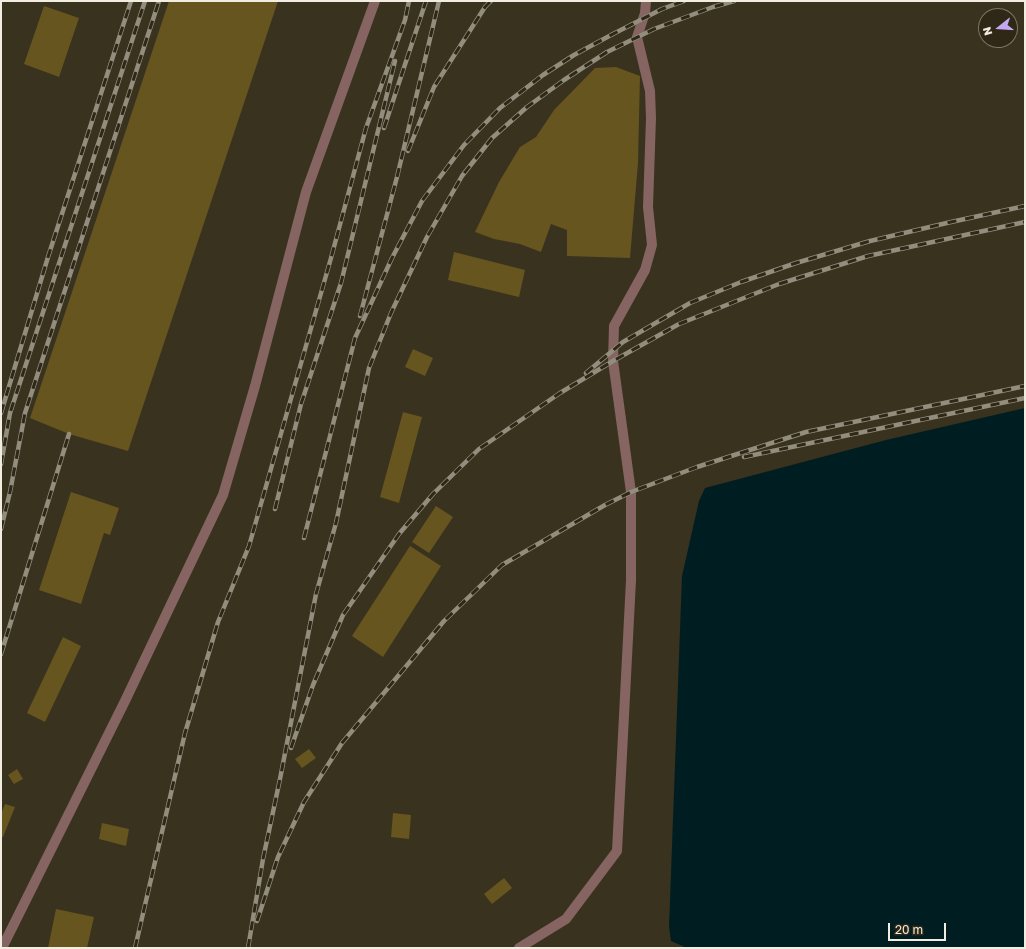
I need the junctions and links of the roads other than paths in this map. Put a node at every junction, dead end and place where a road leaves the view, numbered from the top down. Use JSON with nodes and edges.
{"nodes":[{"id":1,"x":375,"y":1,"type":"edge"},
{"id":2,"x":646,"y":1,"type":"edge"},
{"id":3,"x":2,"y":948,"type":"edge"},
{"id":4,"x":519,"y":948,"type":"edge"}],
"edges":[{"from":1,"to":3,"type":"street"},
{"from":2,"to":4,"type":"street"}]}
